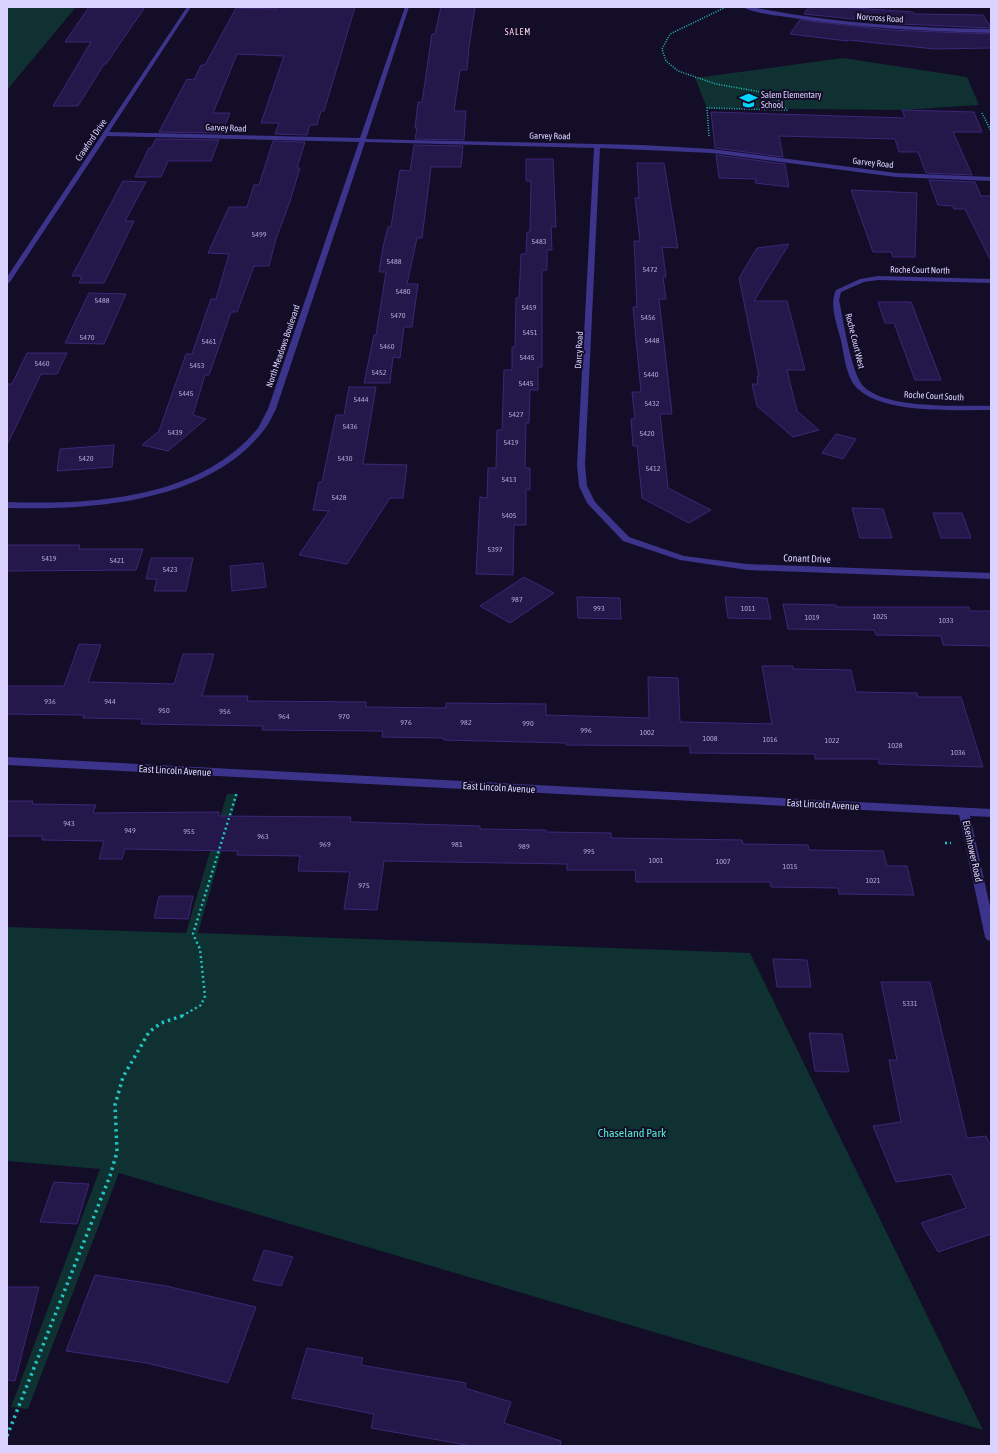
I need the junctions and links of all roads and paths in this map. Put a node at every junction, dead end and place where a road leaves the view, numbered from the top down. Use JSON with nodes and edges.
{"nodes":[{"id":1,"x":189,"y":7,"type":"edge"},
{"id":2,"x":407,"y":7,"type":"edge"},
{"id":3,"x":726,"y":7,"type":"edge"},
{"id":4,"x":745,"y":7,"type":"edge"},
{"id":5,"x":991,"y":31,"type":"edge"},
{"id":6,"x":982,"y":113,"type":"dead end"},
{"id":7,"x":991,"y":132,"type":"edge"},
{"id":8,"x":106,"y":134,"type":"junction"},
{"id":9,"x":362,"y":140,"type":"junction"},
{"id":10,"x":598,"y":146,"type":"junction"},
{"id":11,"x":712,"y":151,"type":"junction"},
{"id":12,"x":991,"y":180,"type":"edge"},
{"id":13,"x":991,"y":281,"type":"edge"},
{"id":14,"x":7,"y":282,"type":"edge"},
{"id":15,"x":849,"y":285,"type":"joint"},
{"id":16,"x":876,"y":397,"type":"joint"},
{"id":17,"x":991,"y":408,"type":"edge"},
{"id":18,"x":7,"y":505,"type":"edge"},
{"id":19,"x":626,"y":539,"type":"joint"},
{"id":20,"x":991,"y":576,"type":"edge"},
{"id":21,"x":7,"y":761,"type":"edge"},
{"id":22,"x":237,"y":791,"type":"dead end"},
{"id":23,"x":964,"y":812,"type":"junction"},
{"id":24,"x":991,"y":813,"type":"edge"},
{"id":25,"x":991,"y":937,"type":"edge"},
{"id":26,"x":7,"y":1436,"type":"edge"}],
"edges":[{"from":1,"to":8,"type":"street","name":"Crawford Drive"},
{"from":2,"to":9,"type":"street","name":"North Meadows Boulevard"},
{"from":3,"to":11,"type":"path"},
{"from":4,"to":5,"type":"street","name":"Norcross Road"},
{"from":6,"to":7,"type":"path"},
{"from":8,"to":9,"type":"street","name":"Garvey Road"},
{"from":8,"to":14,"type":"street","name":"Crawford Drive"},
{"from":9,"to":10,"type":"street","name":"Garvey Road"},
{"from":9,"to":18,"type":"street","name":"North Meadows Boulevard"},
{"from":10,"to":11,"type":"street","name":"Garvey Road"},
{"from":10,"to":19,"type":"street","name":"Darcy Road"},
{"from":11,"to":12,"type":"street","name":"Garvey Road"},
{"from":13,"to":15,"type":"street","name":"Roche Court North"},
{"from":15,"to":16,"type":"street","name":"Roche Court West"},
{"from":16,"to":17,"type":"street","name":"Roche Court South"},
{"from":19,"to":20,"type":"street","name":"Conant Drive"},
{"from":21,"to":23,"type":"street","name":"East Lincoln Avenue"},
{"from":22,"to":26,"type":"path"},
{"from":23,"to":24,"type":"street","name":"East Lincoln Avenue"},
{"from":23,"to":25,"type":"street","name":"Eisenhower Road"}]}
